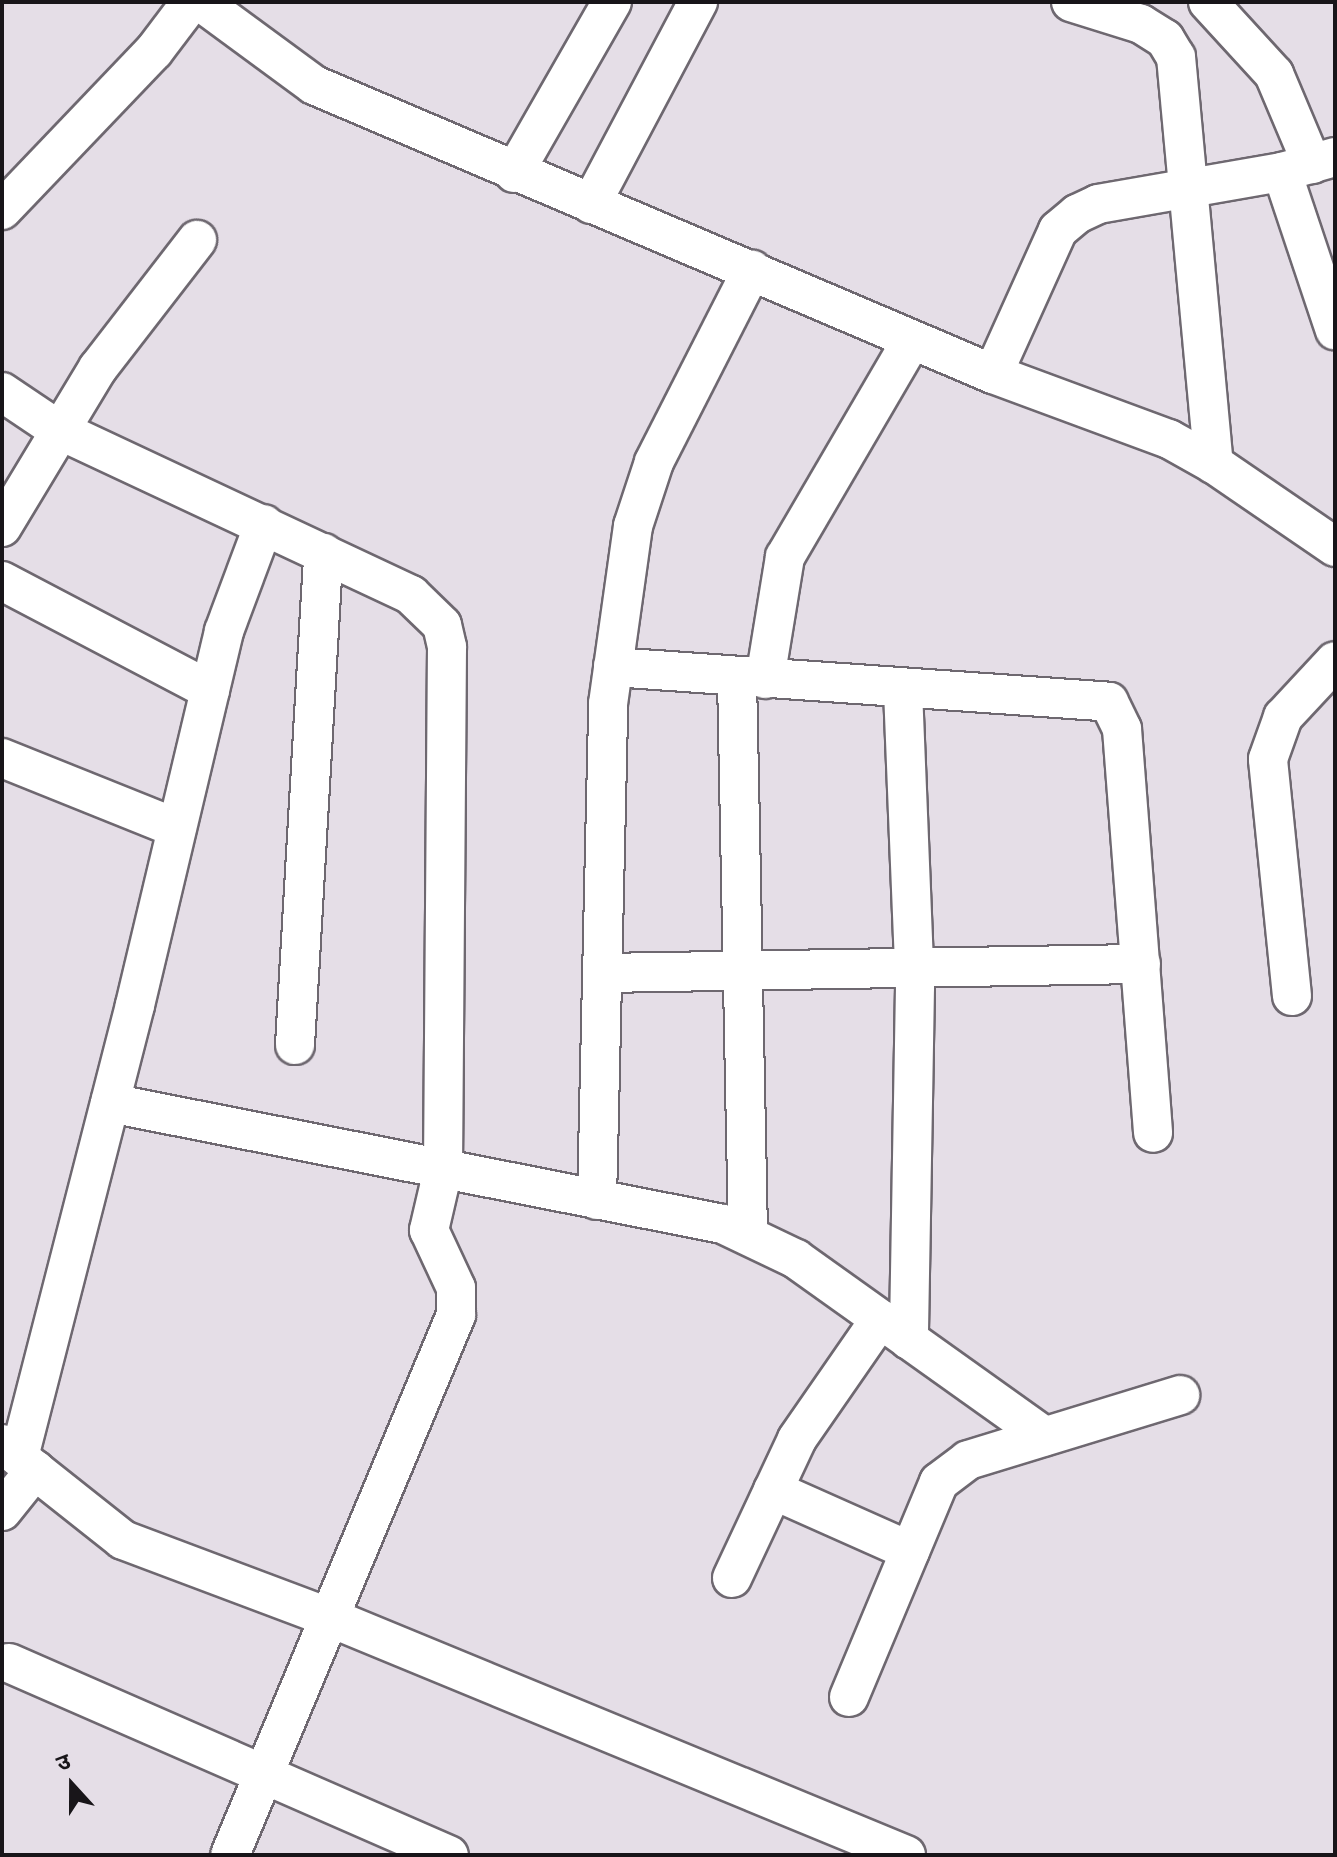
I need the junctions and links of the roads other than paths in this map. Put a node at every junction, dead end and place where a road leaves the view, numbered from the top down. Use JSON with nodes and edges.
{"nodes":[{"id":1,"x":191,"y":2,"type":"edge"},
{"id":2,"x":201,"y":2,"type":"edge"},
{"id":3,"x":612,"y":2,"type":"edge"},
{"id":4,"x":698,"y":2,"type":"edge"},
{"id":5,"x":1071,"y":2,"type":"edge"},
{"id":6,"x":1208,"y":2,"type":"edge"},
{"id":7,"x":1309,"y":164,"type":"edge"},
{"id":8,"x":514,"y":173,"type":"junction"},
{"id":9,"x":1186,"y":189,"type":"junction"},
{"id":10,"x":6,"y":200,"type":"edge"},
{"id":11,"x":591,"y":204,"type":"junction"},
{"id":12,"x":197,"y":240,"type":"dead end"},
{"id":13,"x":752,"y":270,"type":"junction"},
{"id":14,"x":1335,"y":330,"type":"edge"},
{"id":15,"x":912,"y":340,"type":"junction"},
{"id":16,"x":993,"y":374,"type":"junction"},
{"id":17,"x":2,"y":392,"type":"edge"},
{"id":18,"x":57,"y":429,"type":"junction"},
{"id":19,"x":1214,"y":464,"type":"junction"},
{"id":20,"x":264,"y":524,"type":"junction"},
{"id":21,"x":2,"y":527,"type":"edge"},
{"id":22,"x":1335,"y":547,"type":"edge"},
{"id":23,"x":323,"y":553,"type":"junction"},
{"id":24,"x":2,"y":581,"type":"edge"},
{"id":25,"x":1335,"y":661,"type":"edge"},
{"id":26,"x":613,"y":667,"type":"junction"},
{"id":27,"x":751,"y":678,"type":"junction"},
{"id":28,"x":210,"y":690,"type":"junction"},
{"id":29,"x":903,"y":690,"type":"junction"},
{"id":30,"x":2,"y":758,"type":"edge"},
{"id":31,"x":176,"y":828,"type":"junction"},
{"id":32,"x":1141,"y":964,"type":"junction"},
{"id":33,"x":914,"y":965,"type":"junction"},
{"id":34,"x":741,"y":969,"type":"junction"},
{"id":35,"x":602,"y":973,"type":"junction"},
{"id":36,"x":1292,"y":996,"type":"dead end"},
{"id":37,"x":295,"y":1045,"type":"dead end"},
{"id":38,"x":110,"y":1103,"type":"junction"},
{"id":39,"x":1153,"y":1133,"type":"dead end"},
{"id":40,"x":443,"y":1170,"type":"junction"},
{"id":41,"x":597,"y":1200,"type":"junction"},
{"id":42,"x":748,"y":1233,"type":"junction"},
{"id":43,"x":895,"y":1329,"type":"junction"},
{"id":44,"x":1180,"y":1395,"type":"dead end"},
{"id":45,"x":1044,"y":1436,"type":"junction"},
{"id":46,"x":19,"y":1457,"type":"edge"},
{"id":47,"x":773,"y":1490,"type":"junction"},
{"id":48,"x":2,"y":1511,"type":"edge"},
{"id":49,"x":910,"y":1551,"type":"junction"},
{"id":50,"x":732,"y":1578,"type":"dead end"},
{"id":51,"x":331,"y":1618,"type":"junction"},
{"id":52,"x":9,"y":1663,"type":"dead end"},
{"id":53,"x":849,"y":1697,"type":"dead end"},
{"id":54,"x":264,"y":1776,"type":"junction"},
{"id":55,"x":230,"y":1855,"type":"edge"},
{"id":56,"x":449,"y":1855,"type":"edge"},
{"id":57,"x":906,"y":1855,"type":"edge"}],
"edges":[{"from":1,"to":10,"type":"street"},
{"from":2,"to":8,"type":"street"},
{"from":3,"to":8,"type":"street"},
{"from":4,"to":11,"type":"street"},
{"from":5,"to":9,"type":"street"},
{"from":6,"to":7,"type":"street"},
{"from":7,"to":9,"type":"street"},
{"from":7,"to":14,"type":"street"},
{"from":8,"to":11,"type":"street"},
{"from":9,"to":16,"type":"street"},
{"from":9,"to":19,"type":"street"},
{"from":11,"to":13,"type":"street"},
{"from":12,"to":18,"type":"street"},
{"from":13,"to":15,"type":"street"},
{"from":13,"to":26,"type":"street"},
{"from":15,"to":16,"type":"street"},
{"from":15,"to":27,"type":"street"},
{"from":16,"to":19,"type":"street"},
{"from":17,"to":18,"type":"street"},
{"from":18,"to":20,"type":"street"},
{"from":18,"to":21,"type":"street"},
{"from":19,"to":22,"type":"street"},
{"from":20,"to":23,"type":"street"},
{"from":20,"to":28,"type":"street"},
{"from":23,"to":37,"type":"street"},
{"from":23,"to":40,"type":"street"},
{"from":24,"to":28,"type":"street"},
{"from":25,"to":36,"type":"street"},
{"from":26,"to":27,"type":"street"},
{"from":26,"to":35,"type":"street"},
{"from":27,"to":29,"type":"street"},
{"from":27,"to":34,"type":"street"},
{"from":28,"to":31,"type":"street"},
{"from":29,"to":32,"type":"street"},
{"from":29,"to":33,"type":"street"},
{"from":30,"to":31,"type":"street"},
{"from":31,"to":38,"type":"street"},
{"from":32,"to":33,"type":"street"},
{"from":32,"to":39,"type":"street"},
{"from":33,"to":34,"type":"street"},
{"from":33,"to":43,"type":"street"},
{"from":34,"to":35,"type":"street"},
{"from":34,"to":42,"type":"street"},
{"from":35,"to":41,"type":"street"},
{"from":38,"to":40,"type":"street"},
{"from":38,"to":46,"type":"street"},
{"from":40,"to":41,"type":"street"},
{"from":40,"to":51,"type":"street"},
{"from":41,"to":42,"type":"street"},
{"from":42,"to":43,"type":"street"},
{"from":43,"to":45,"type":"street"},
{"from":43,"to":47,"type":"street"},
{"from":44,"to":45,"type":"street"},
{"from":45,"to":49,"type":"street"},
{"from":46,"to":48,"type":"street"},
{"from":46,"to":51,"type":"street"},
{"from":47,"to":49,"type":"street"},
{"from":47,"to":50,"type":"street"},
{"from":49,"to":53,"type":"street"},
{"from":51,"to":54,"type":"street"},
{"from":51,"to":57,"type":"street"},
{"from":52,"to":54,"type":"street"},
{"from":54,"to":55,"type":"street"},
{"from":54,"to":56,"type":"street"}]}
